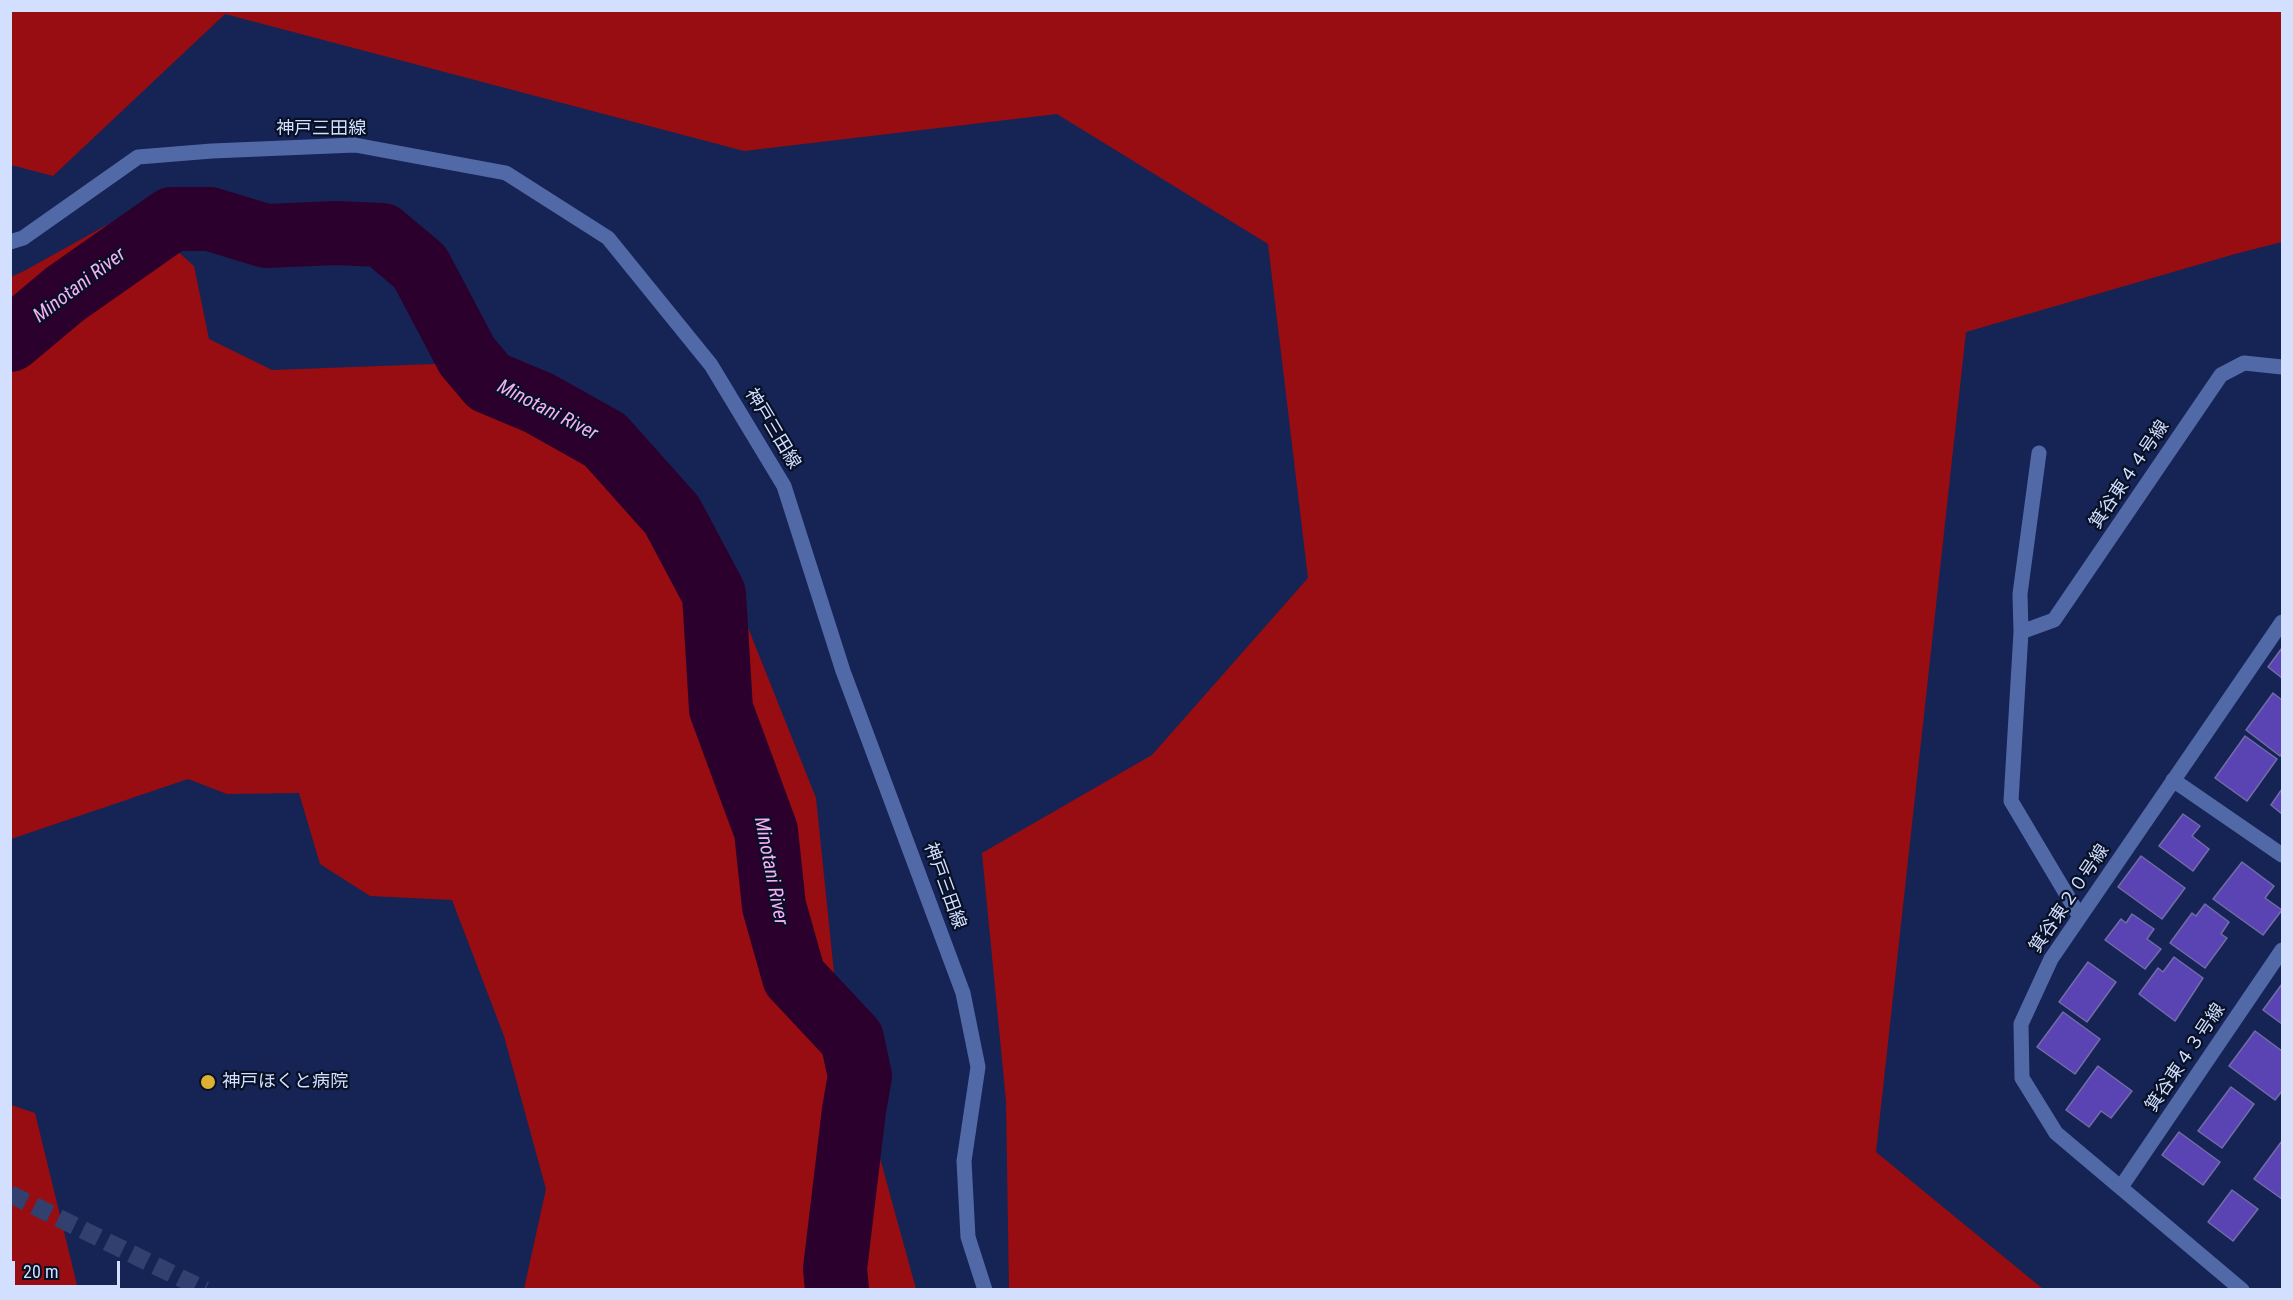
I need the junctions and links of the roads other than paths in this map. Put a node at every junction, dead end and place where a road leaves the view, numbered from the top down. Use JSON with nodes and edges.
{"nodes":[{"id":1,"x":10,"y":242,"type":"edge"},
{"id":2,"x":2283,"y":366,"type":"edge"},
{"id":3,"x":2039,"y":453,"type":"dead end"},
{"id":4,"x":2283,"y":622,"type":"edge"},
{"id":5,"x":2021,"y":632,"type":"junction"},
{"id":6,"x":2173,"y":780,"type":"junction"},
{"id":7,"x":2283,"y":855,"type":"edge"},
{"id":8,"x":2080,"y":917,"type":"junction"},
{"id":9,"x":2283,"y":950,"type":"edge"},
{"id":10,"x":2121,"y":1187,"type":"junction"},
{"id":11,"x":985,"y":1290,"type":"edge"},
{"id":12,"x":2242,"y":1290,"type":"edge"}],
"edges":[{"from":1,"to":11,"type":"street","name":"神戸三田線"},
{"from":2,"to":5,"type":"street","name":"箕谷東４４号線"},
{"from":3,"to":5,"type":"street"},
{"from":4,"to":6,"type":"street","name":"箕谷東２０号線"},
{"from":5,"to":8,"type":"street"},
{"from":6,"to":7,"type":"street"},
{"from":6,"to":8,"type":"street","name":"箕谷東２０号線"},
{"from":8,"to":10,"type":"street","name":"箕谷東２０号線"},
{"from":9,"to":10,"type":"street","name":"箕谷東４３号線"},
{"from":10,"to":12,"type":"street","name":"箕谷東２０号線"}]}
